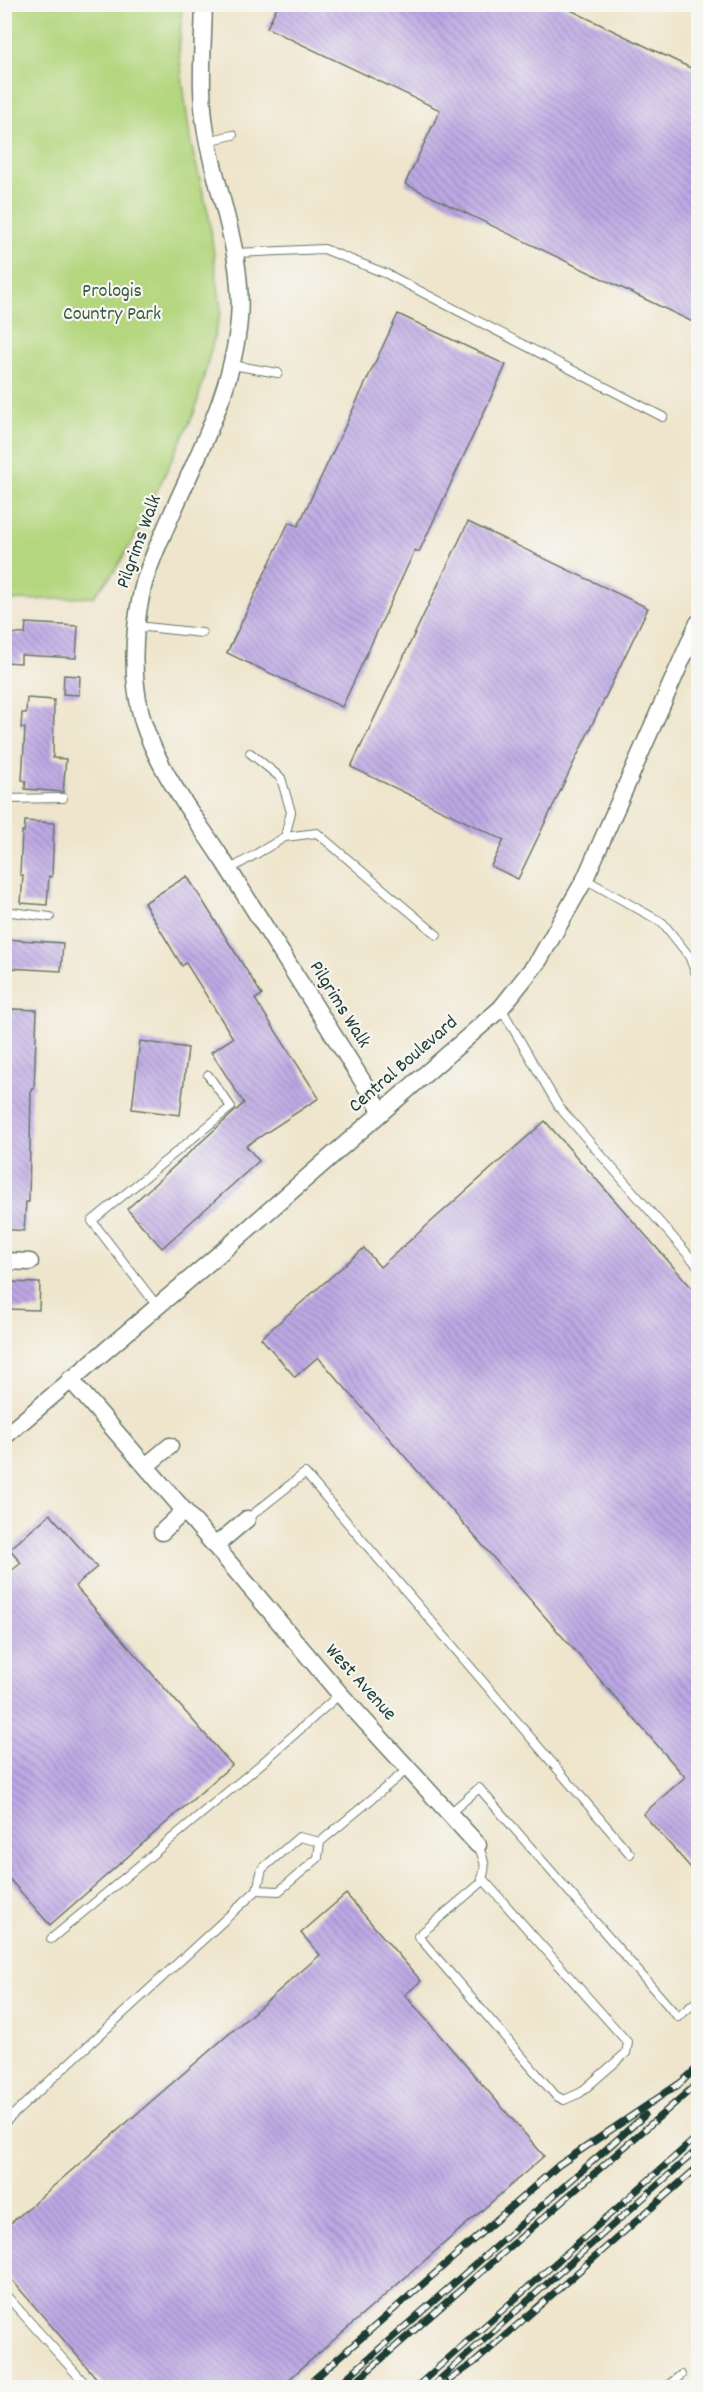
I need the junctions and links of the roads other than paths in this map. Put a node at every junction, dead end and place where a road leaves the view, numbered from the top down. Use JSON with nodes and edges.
{"nodes":[{"id":1,"x":204,"y":4,"type":"edge"},
{"id":2,"x":233,"y":135,"type":"dead end"},
{"id":3,"x":207,"y":141,"type":"junction"},
{"id":4,"x":236,"y":254,"type":"junction"},
{"id":5,"x":232,"y":365,"type":"junction"},
{"id":6,"x":278,"y":374,"type":"dead end"},
{"id":7,"x":663,"y":417,"type":"dead end"},
{"id":8,"x":699,"y":623,"type":"edge"},
{"id":9,"x":137,"y":626,"type":"junction"},
{"id":10,"x":202,"y":633,"type":"dead end"},
{"id":11,"x":250,"y":753,"type":"dead end"},
{"id":12,"x":63,"y":798,"type":"dead end"},
{"id":13,"x":4,"y":800,"type":"edge"},
{"id":14,"x":285,"y":837,"type":"junction"},
{"id":15,"x":229,"y":870,"type":"junction"},
{"id":16,"x":585,"y":879,"type":"junction"},
{"id":17,"x":4,"y":911,"type":"edge"},
{"id":18,"x":50,"y":917,"type":"dead end"},
{"id":19,"x":437,"y":935,"type":"dead end"},
{"id":20,"x":699,"y":979,"type":"edge"},
{"id":21,"x":501,"y":1008,"type":"junction"},
{"id":22,"x":208,"y":1075,"type":"dead end"},
{"id":23,"x":382,"y":1112,"type":"junction"},
{"id":24,"x":4,"y":1261,"type":"edge"},
{"id":25,"x":30,"y":1262,"type":"dead end"},
{"id":26,"x":699,"y":1266,"type":"edge"},
{"id":27,"x":158,"y":1306,"type":"junction"},
{"id":28,"x":70,"y":1379,"type":"junction"},
{"id":29,"x":4,"y":1437,"type":"edge"},
{"id":30,"x":170,"y":1446,"type":"dead end"},
{"id":31,"x":146,"y":1466,"type":"junction"},
{"id":32,"x":184,"y":1511,"type":"junction"},
{"id":33,"x":246,"y":1519,"type":"joint"},
{"id":34,"x":162,"y":1533,"type":"dead end"},
{"id":35,"x":215,"y":1546,"type":"junction"},
{"id":36,"x":340,"y":1694,"type":"junction"},
{"id":37,"x":409,"y":1768,"type":"junction"},
{"id":38,"x":449,"y":1814,"type":"junction"},
{"id":39,"x":320,"y":1842,"type":"junction"},
{"id":40,"x":478,"y":1845,"type":"joint"},
{"id":41,"x":630,"y":1854,"type":"dead end"},
{"id":42,"x":482,"y":1878,"type":"junction"},
{"id":43,"x":257,"y":1890,"type":"junction"},
{"id":44,"x":51,"y":1939,"type":"dead end"},
{"id":45,"x":697,"y":2001,"type":"edge"},
{"id":46,"x":4,"y":2123,"type":"edge"},
{"id":47,"x":4,"y":2293,"type":"edge"},
{"id":48,"x":681,"y":2375,"type":"dead end"},
{"id":49,"x":89,"y":2388,"type":"edge"},
{"id":50,"x":665,"y":2388,"type":"edge"}],
"edges":[{"from":1,"to":3,"type":"street","name":"Pilgrims Walk"},
{"from":2,"to":3,"type":"lane"},
{"from":3,"to":4,"type":"street","name":"Pilgrims Walk"},
{"from":4,"to":5,"type":"street","name":"Pilgrims Walk"},
{"from":4,"to":7,"type":"lane"},
{"from":5,"to":6,"type":"lane"},
{"from":5,"to":9,"type":"street","name":"Pilgrims Walk"},
{"from":8,"to":16,"type":"street","name":"Central Boulevard"},
{"from":9,"to":10,"type":"lane"},
{"from":9,"to":15,"type":"street","name":"Pilgrims Walk"},
{"from":11,"to":14,"type":"lane"},
{"from":12,"to":13,"type":"lane"},
{"from":14,"to":15,"type":"lane"},
{"from":14,"to":19,"type":"lane"},
{"from":15,"to":23,"type":"street","name":"Pilgrims Walk"},
{"from":16,"to":20,"type":"lane"},
{"from":16,"to":21,"type":"street","name":"Central Boulevard"},
{"from":17,"to":18,"type":"lane"},
{"from":21,"to":23,"type":"street","name":"Central Boulevard"},
{"from":21,"to":26,"type":"lane"},
{"from":22,"to":27,"type":"lane"},
{"from":23,"to":27,"type":"street","name":"Central Boulevard"},
{"from":24,"to":25,"type":"street"},
{"from":27,"to":28,"type":"street","name":"Central Boulevard"},
{"from":28,"to":29,"type":"street","name":"Central Boulevard"},
{"from":28,"to":31,"type":"street","name":"West Avenue"},
{"from":30,"to":31,"type":"street"},
{"from":31,"to":32,"type":"street","name":"West Avenue"},
{"from":32,"to":34,"type":"street"},
{"from":32,"to":35,"type":"street","name":"West Avenue"},
{"from":33,"to":35,"type":"street"},
{"from":33,"to":41,"type":"lane"},
{"from":35,"to":36,"type":"street","name":"West Avenue"},
{"from":36,"to":37,"type":"street","name":"West Avenue"},
{"from":36,"to":44,"type":"lane"},
{"from":37,"to":38,"type":"street","name":"West Avenue"},
{"from":37,"to":39,"type":"lane"},
{"from":38,"to":40,"type":"street","name":"West Avenue"},
{"from":38,"to":45,"type":"lane"},
{"from":39,"to":43,"type":"lane"},
{"from":39,"to":43,"type":"lane"},
{"from":40,"to":42,"type":"lane"},
{"from":42,"to":42,"type":"lane"},
{"from":43,"to":46,"type":"lane"},
{"from":47,"to":49,"type":"lane"},
{"from":48,"to":50,"type":"lane"}]}
